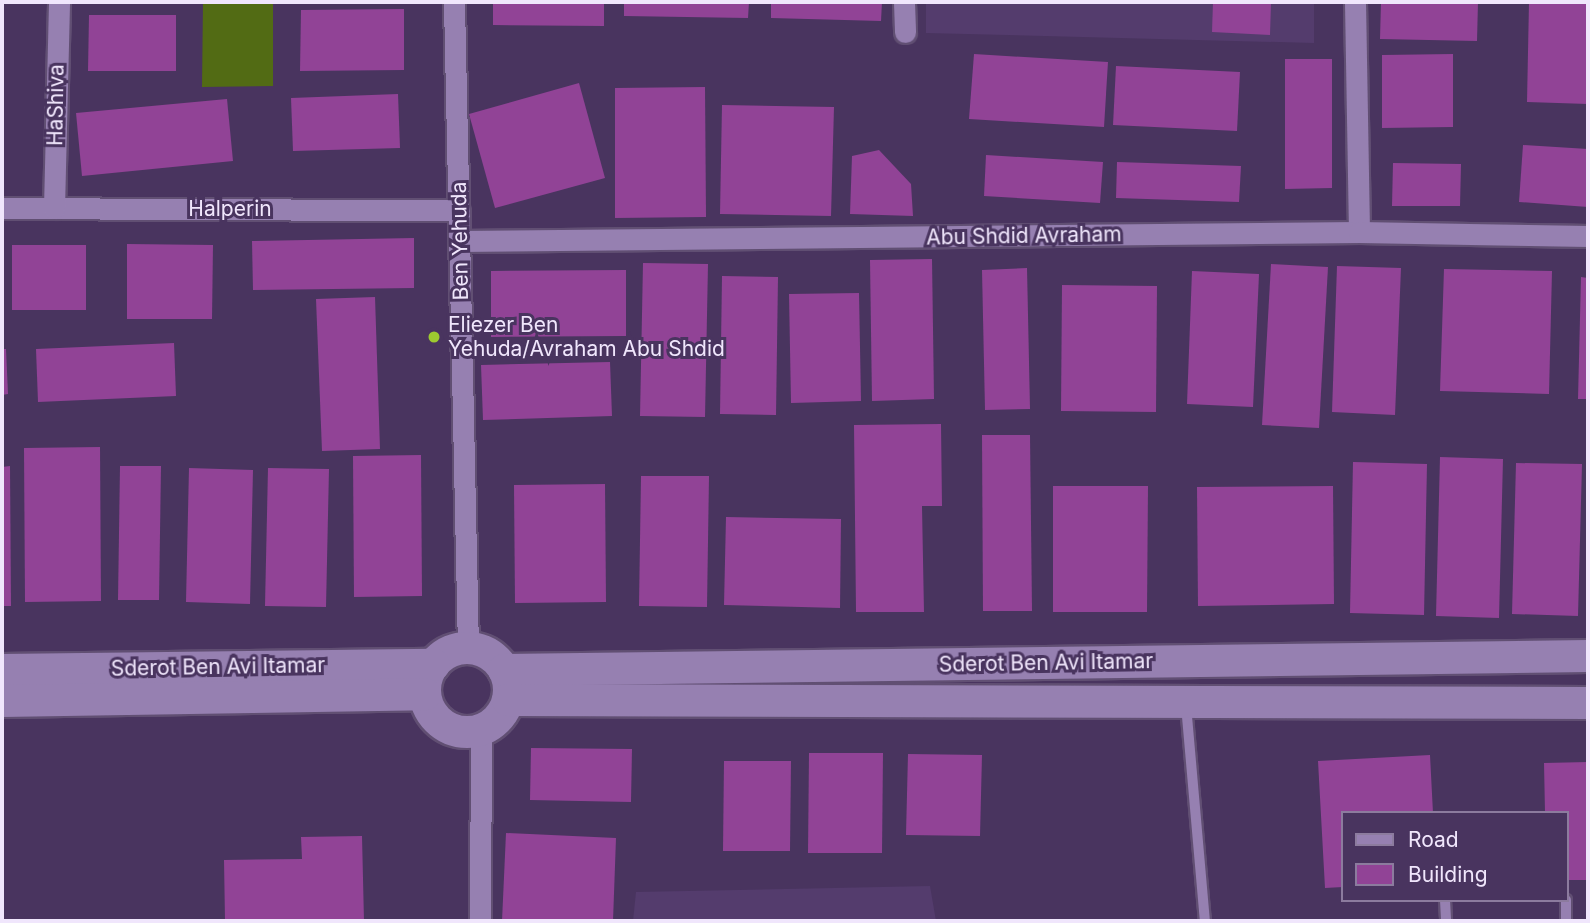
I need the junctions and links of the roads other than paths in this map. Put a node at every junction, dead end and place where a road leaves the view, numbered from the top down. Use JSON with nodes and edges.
{"nodes":[{"id":1,"x":59,"y":2,"type":"edge"},
{"id":2,"x":454,"y":2,"type":"edge"},
{"id":3,"x":904,"y":2,"type":"edge"},
{"id":4,"x":1355,"y":2,"type":"edge"},
{"id":5,"x":905,"y":32,"type":"dead end"},
{"id":6,"x":2,"y":208,"type":"edge"},
{"id":7,"x":54,"y":208,"type":"junction"},
{"id":8,"x":459,"y":210,"type":"junction"},
{"id":9,"x":1359,"y":232,"type":"junction"},
{"id":10,"x":1588,"y":236,"type":"edge"},
{"id":11,"x":460,"y":241,"type":"junction"},
{"id":12,"x":468,"y":649,"type":"junction"},
{"id":13,"x":1588,"y":656,"type":"edge"},
{"id":14,"x":434,"y":665,"type":"junction"},
{"id":15,"x":2,"y":670,"type":"edge"},
{"id":16,"x":506,"y":685,"type":"junction"},
{"id":17,"x":425,"y":694,"type":"junction"},
{"id":18,"x":2,"y":701,"type":"edge"},
{"id":19,"x":1186,"y":702,"type":"junction"},
{"id":20,"x":1588,"y":703,"type":"edge"},
{"id":21,"x":481,"y":731,"type":"junction"},
{"id":22,"x":1445,"y":902,"type":"edge"},
{"id":23,"x":1566,"y":902,"type":"edge"},
{"id":24,"x":481,"y":921,"type":"edge"},
{"id":25,"x":1205,"y":921,"type":"edge"},
{"id":26,"x":1446,"y":921,"type":"edge"},
{"id":27,"x":1566,"y":921,"type":"edge"}],
"edges":[{"from":1,"to":7,"type":"street","name":"HaShiva"},
{"from":2,"to":8,"type":"street","name":"Ben Yehuda"},
{"from":3,"to":5,"type":"street"},
{"from":4,"to":9,"type":"street"},
{"from":6,"to":7,"type":"street","name":"Halperin"},
{"from":7,"to":8,"type":"street","name":"Halperin"},
{"from":8,"to":11,"type":"street","name":"Ben Yehuda"},
{"from":9,"to":10,"type":"street","name":"Abu Shdid Avraham"},
{"from":9,"to":11,"type":"street","name":"Abu Shdid Avraham"},
{"from":11,"to":12,"type":"street","name":"Ben Yehuda"},
{"from":12,"to":14,"type":"main road"},
{"from":12,"to":16,"type":"main road"},
{"from":13,"to":16,"type":"main road","name":"Sderot Ben Avi Itamar"},
{"from":14,"to":15,"type":"main road","name":"Sderot Ben Avi Itamar"},
{"from":14,"to":17,"type":"main road"},
{"from":16,"to":19,"type":"main road","name":"Sderot Ben Avi Itamar"},
{"from":16,"to":21,"type":"main road"},
{"from":17,"to":18,"type":"main road","name":"Sderot Ben Avi Itamar"},
{"from":17,"to":21,"type":"main road"},
{"from":19,"to":20,"type":"main road","name":"Sderot Ben Avi Itamar"},
{"from":19,"to":25,"type":"lane"},
{"from":21,"to":24,"type":"street"},
{"from":22,"to":26,"type":"lane"},
{"from":23,"to":27,"type":"lane"}]}
